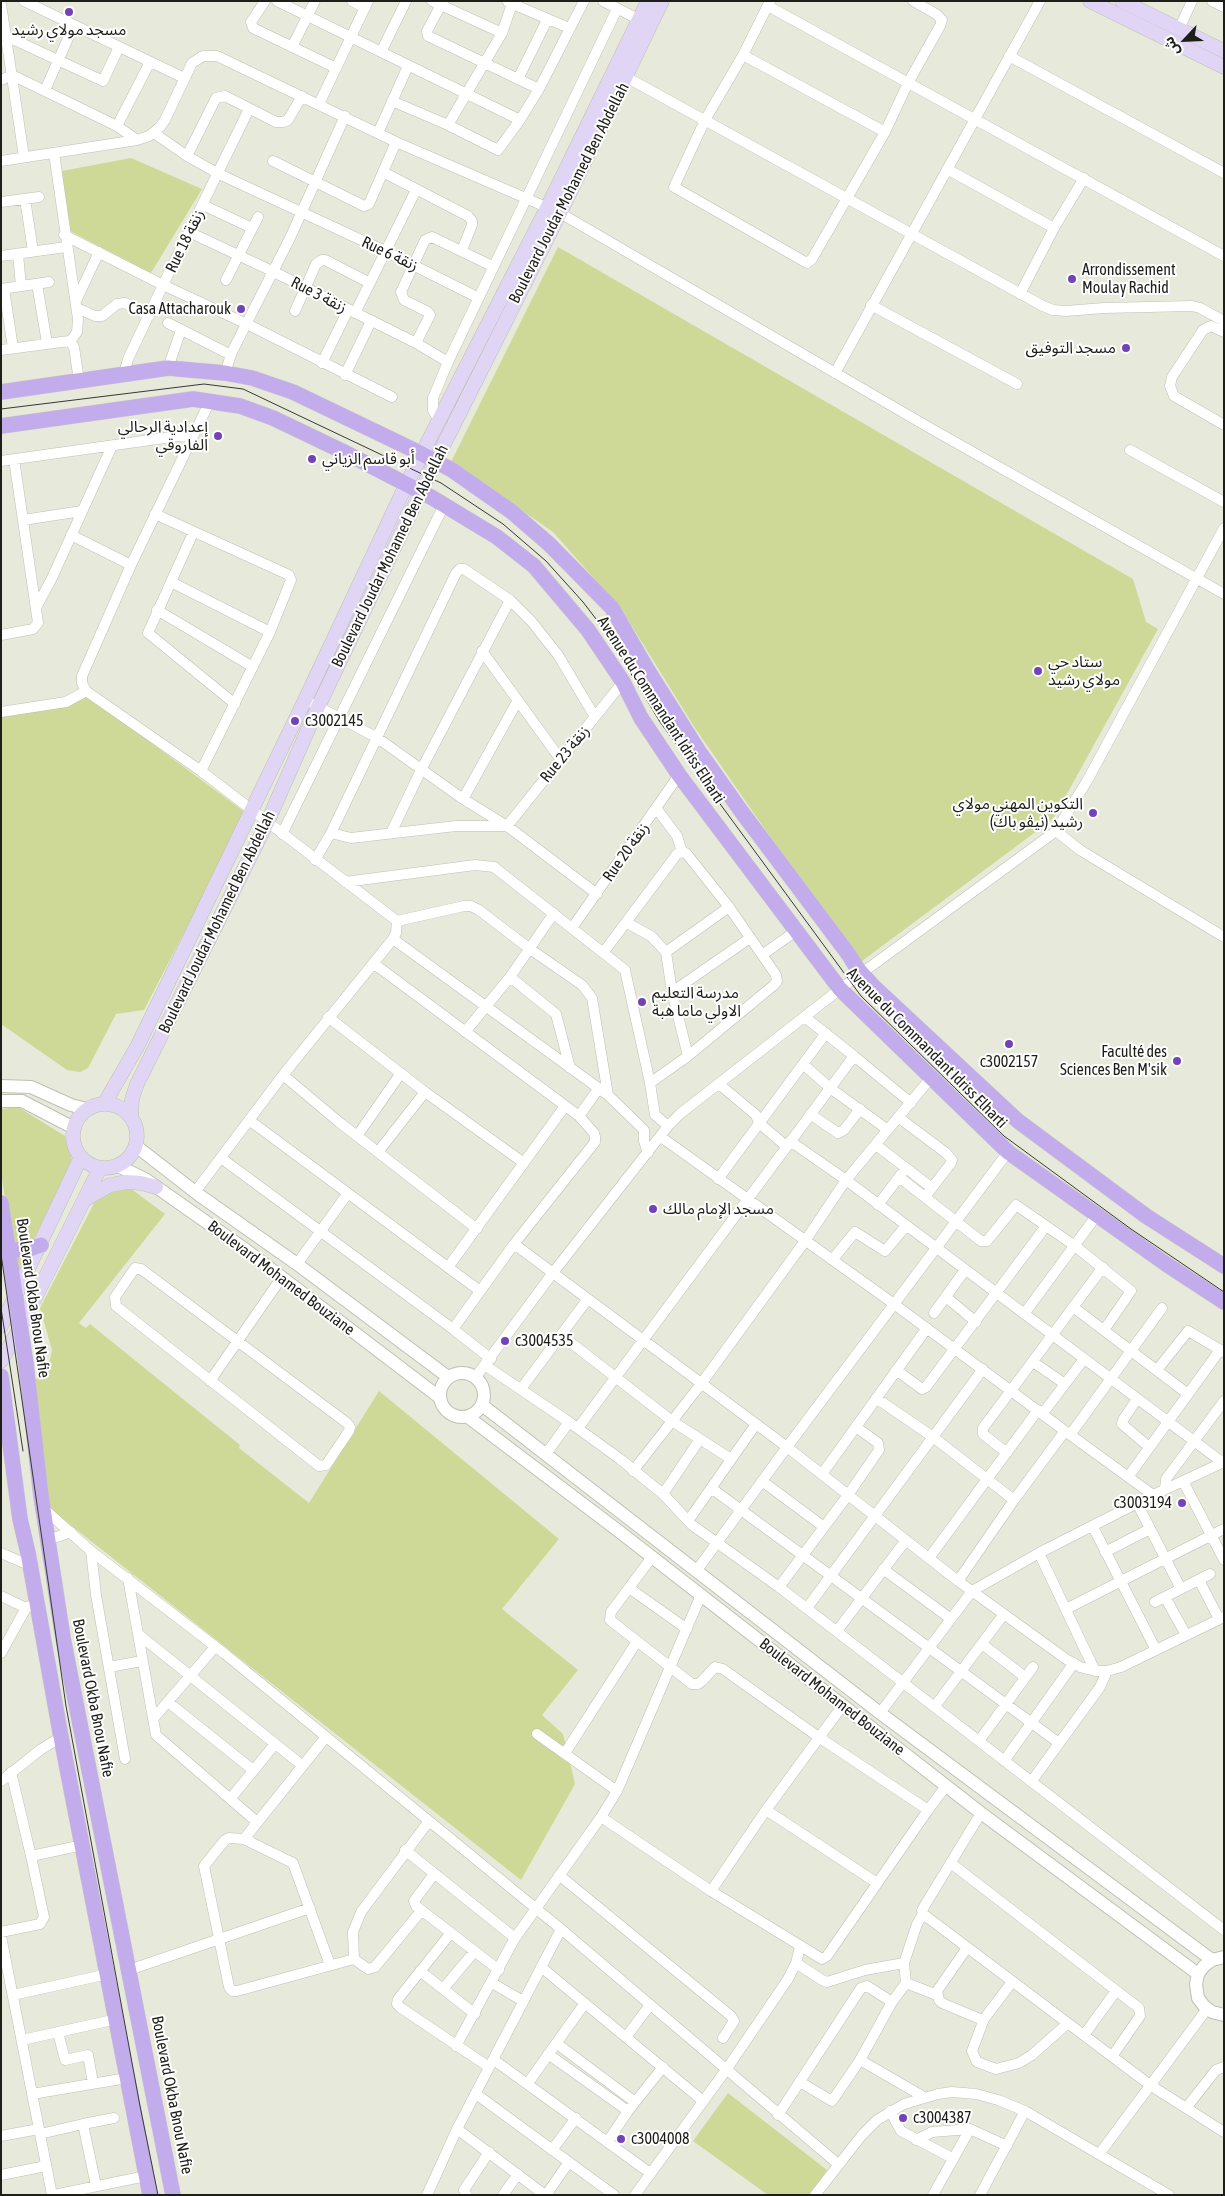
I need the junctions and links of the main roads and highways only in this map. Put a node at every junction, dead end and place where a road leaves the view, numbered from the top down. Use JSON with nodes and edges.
{"nodes":[{"id":1,"x":648,"y":1,"type":"edge"},
{"id":2,"x":662,"y":1,"type":"edge"},
{"id":3,"x":1090,"y":1,"type":"edge"},
{"id":4,"x":1122,"y":1,"type":"edge"},
{"id":5,"x":1224,"y":51,"type":"edge"},
{"id":6,"x":1224,"y":67,"type":"edge"},
{"id":7,"x":553,"y":211,"type":"junction"},
{"id":8,"x":1,"y":392,"type":"edge"},
{"id":9,"x":1,"y":426,"type":"edge"},
{"id":10,"x":428,"y":458,"type":"junction"},
{"id":11,"x":406,"y":485,"type":"junction"},
{"id":12,"x":422,"y":492,"type":"junction"},
{"id":13,"x":104,"y":1104,"type":"junction"},
{"id":14,"x":131,"y":1116,"type":"junction"},
{"id":15,"x":81,"y":1157,"type":"junction"},
{"id":16,"x":100,"y":1168,"type":"junction"},
{"id":17,"x":156,"y":1187,"type":"road end"},
{"id":18,"x":83,"y":1200,"type":"junction"},
{"id":19,"x":1,"y":1203,"type":"edge"},
{"id":20,"x":41,"y":1245,"type":"junction"},
{"id":21,"x":8,"y":1250,"type":"junction"},
{"id":22,"x":1224,"y":1266,"type":"edge"},
{"id":23,"x":16,"y":1298,"type":"junction"},
{"id":24,"x":1224,"y":1302,"type":"edge"},
{"id":25,"x":1,"y":1326,"type":"edge"},
{"id":26,"x":20,"y":1328,"type":"junction"},
{"id":27,"x":1,"y":1361,"type":"edge"},
{"id":28,"x":1,"y":1376,"type":"edge"},
{"id":29,"x":1,"y":1443,"type":"edge"},
{"id":30,"x":12,"y":1456,"type":"junction"},
{"id":31,"x":150,"y":2195,"type":"edge"},
{"id":32,"x":173,"y":2195,"type":"edge"}],
"edges":[{"from":1,"to":7,"type":"main road","name":"Boulevard Joudar Mohamed Ben Abdellah"},
{"from":2,"to":7,"type":"main road","name":"Boulevard Joudar Mohamed Ben Abdellah"},
{"from":3,"to":6,"type":"main road"},
{"from":4,"to":5,"type":"main road"},
{"from":7,"to":10,"type":"main road","name":"Boulevard Joudar Mohamed Ben Abdellah"},
{"from":7,"to":10,"type":"main road","name":"Boulevard Joudar Mohamed Ben Abdellah"},
{"from":8,"to":10,"type":"main road","name":"Avenue du Commandant Idriss Elharti"},
{"from":9,"to":11,"type":"main road","name":"Avenue du Commandant Idriss Elharti"},
{"from":10,"to":11,"type":"main road","name":"Boulevard Joudar Mohamed Ben Abdellah"},
{"from":10,"to":12,"type":"main road","name":"Boulevard Joudar Mohamed Ben Abdellah"},
{"from":10,"to":22,"type":"main road","name":"Avenue du Commandant Idriss Elharti"},
{"from":11,"to":12,"type":"main road","name":"Avenue du Commandant Idriss Elharti"},
{"from":11,"to":13,"type":"main road","name":"Boulevard Joudar Mohamed Ben Abdellah"},
{"from":12,"to":14,"type":"main road","name":"Boulevard Joudar Mohamed Ben Abdellah"},
{"from":12,"to":24,"type":"main road","name":"Avenue du Commandant Idriss Elharti"},
{"from":13,"to":14,"type":"main road"},
{"from":13,"to":15,"type":"main road"},
{"from":14,"to":16,"type":"main road"},
{"from":15,"to":16,"type":"main road"},
{"from":15,"to":20,"type":"main road"},
{"from":16,"to":18,"type":"main road"},
{"from":17,"to":18,"type":"main road"},
{"from":18,"to":26,"type":"main road"},
{"from":19,"to":21,"type":"main road","name":"Boulevard Okba Bnou Nafie"},
{"from":20,"to":21,"type":"main road"},
{"from":20,"to":23,"type":"main road"},
{"from":21,"to":23,"type":"main road","name":"Boulevard Okba Bnou Nafie"},
{"from":23,"to":25,"type":"main road"},
{"from":23,"to":26,"type":"main road","name":"Boulevard Okba Bnou Nafie"},
{"from":26,"to":27,"type":"main road"},
{"from":26,"to":32,"type":"main road","name":"Boulevard Okba Bnou Nafie"},
{"from":28,"to":30,"type":"main road"},
{"from":29,"to":30,"type":"main road"},
{"from":30,"to":31,"type":"main road"}]}
